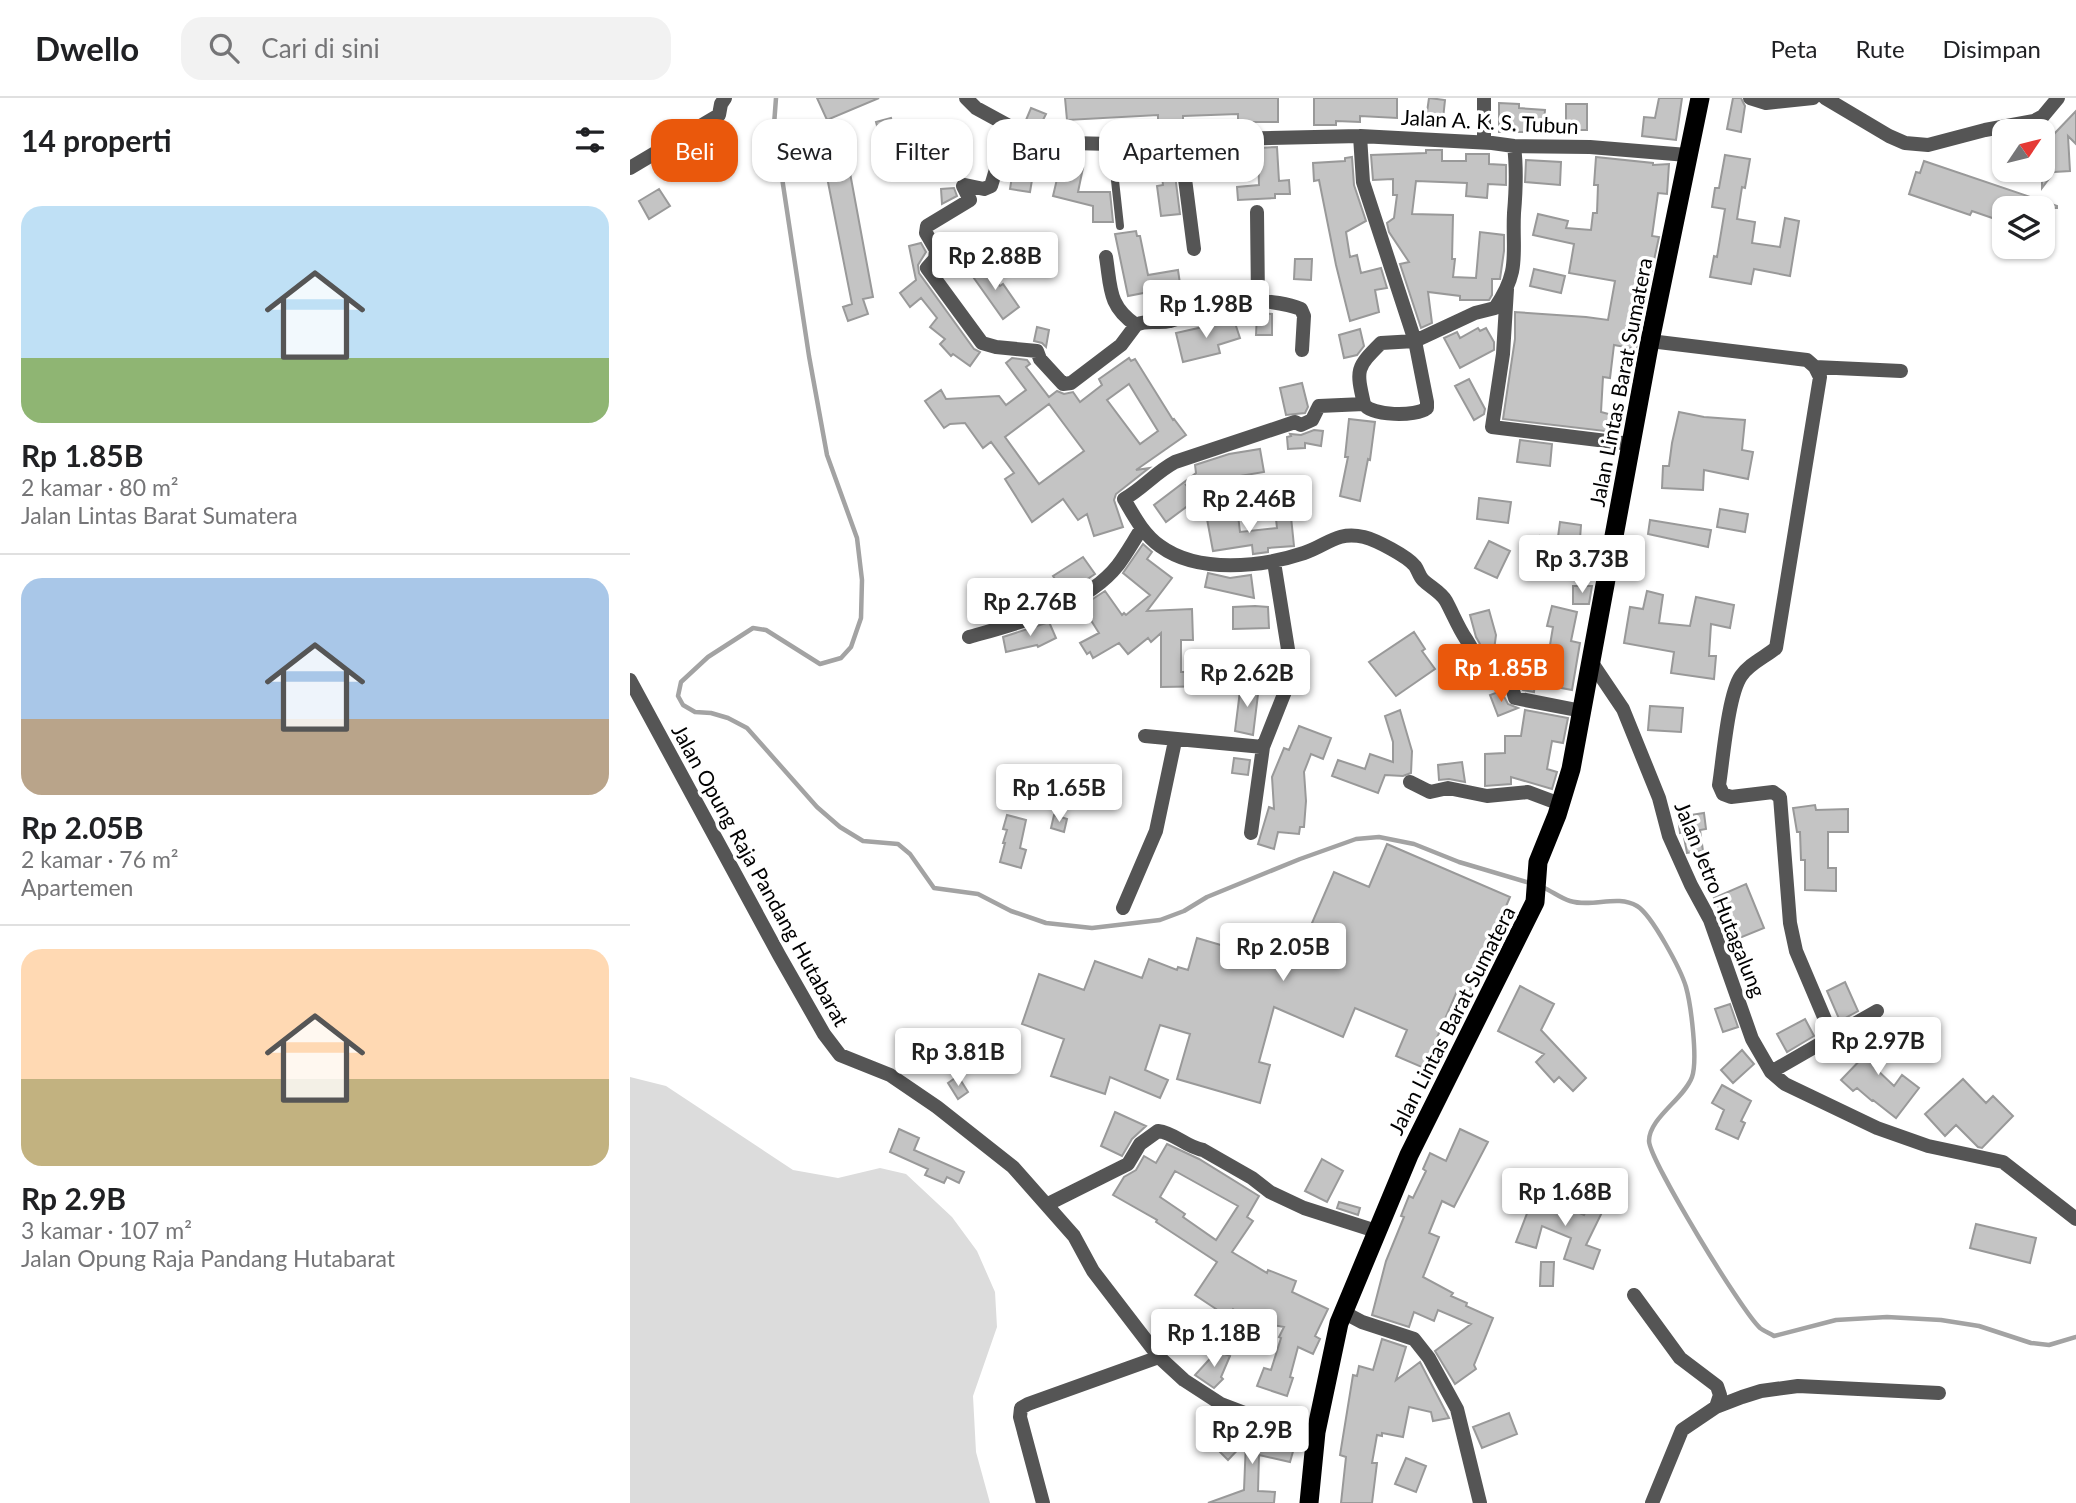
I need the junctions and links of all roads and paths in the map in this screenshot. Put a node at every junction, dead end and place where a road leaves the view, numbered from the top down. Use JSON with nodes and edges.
{"nodes":[{"id":1,"x":725,"y":98,"type":"edge"},
{"id":2,"x":966,"y":98,"type":"edge"},
{"id":3,"x":1484,"y":98,"type":"edge"},
{"id":4,"x":1700,"y":98,"type":"edge"},
{"id":5,"x":1750,"y":98,"type":"edge"},
{"id":6,"x":1813,"y":98,"type":"edge"},
{"id":7,"x":1825,"y":98,"type":"edge"},
{"id":8,"x":2058,"y":98,"type":"edge"},
{"id":9,"x":998,"y":119,"type":"edge"},
{"id":10,"x":1360,"y":136,"type":"junction"},
{"id":11,"x":1264,"y":138,"type":"edge"},
{"id":12,"x":1484,"y":142,"type":"junction"},
{"id":13,"x":1514,"y":146,"type":"junction"},
{"id":14,"x":1687,"y":155,"type":"junction"},
{"id":15,"x":630,"y":168,"type":"edge"},
{"id":16,"x":992,"y":182,"type":"edge"},
{"id":17,"x":1115,"y":182,"type":"edge"},
{"id":18,"x":1185,"y":182,"type":"edge"},
{"id":19,"x":1257,"y":212,"type":"dead end"},
{"id":20,"x":1120,"y":226,"type":"dead end"},
{"id":21,"x":1194,"y":249,"type":"dead end"},
{"id":22,"x":1106,"y":257,"type":"dead end"},
{"id":23,"x":1507,"y":289,"type":"junction"},
{"id":24,"x":1258,"y":300,"type":"junction"},
{"id":25,"x":1136,"y":325,"type":"junction"},
{"id":26,"x":1415,"y":341,"type":"junction"},
{"id":27,"x":1650,"y":341,"type":"junction"},
{"id":28,"x":1302,"y":350,"type":"dead end"},
{"id":29,"x":1815,"y":367,"type":"junction"},
{"id":30,"x":1901,"y":371,"type":"dead end"},
{"id":31,"x":1364,"y":404,"type":"junction"},
{"id":32,"x":1631,"y":444,"type":"junction"},
{"id":33,"x":1142,"y":528,"type":"junction"},
{"id":34,"x":1273,"y":562,"type":"junction"},
{"id":35,"x":969,"y":637,"type":"dead end"},
{"id":36,"x":1590,"y":660,"type":"junction"},
{"id":37,"x":630,"y":680,"type":"edge"},
{"id":38,"x":1582,"y":711,"type":"junction"},
{"id":39,"x":1144,"y":736,"type":"dead end"},
{"id":40,"x":1175,"y":741,"type":"junction"},
{"id":41,"x":1263,"y":747,"type":"junction"},
{"id":42,"x":1410,"y":782,"type":"dead end"},
{"id":43,"x":1560,"y":804,"type":"junction"},
{"id":44,"x":1251,"y":834,"type":"dead end"},
{"id":45,"x":1123,"y":908,"type":"dead end"},
{"id":46,"x":1877,"y":1011,"type":"dead end"},
{"id":47,"x":1832,"y":1036,"type":"junction"},
{"id":48,"x":1771,"y":1072,"type":"junction"},
{"id":49,"x":1048,"y":1204,"type":"junction"},
{"id":50,"x":2076,"y":1219,"type":"edge"},
{"id":51,"x":1376,"y":1231,"type":"junction"},
{"id":52,"x":1634,"y":1294,"type":"dead end"},
{"id":53,"x":1343,"y":1312,"type":"junction"},
{"id":54,"x":1159,"y":1357,"type":"junction"},
{"id":55,"x":1939,"y":1393,"type":"dead end"},
{"id":56,"x":1716,"y":1407,"type":"junction"},
{"id":57,"x":1316,"y":1432,"type":"junction"},
{"id":58,"x":1043,"y":1503,"type":"edge"},
{"id":59,"x":1309,"y":1503,"type":"edge"},
{"id":60,"x":1480,"y":1503,"type":"edge"},
{"id":61,"x":1652,"y":1503,"type":"edge"}],
"edges":[{"from":1,"to":15,"type":"street"},
{"from":2,"to":9,"type":"street","name":"Jalan A. K. S. Tubun"},
{"from":3,"to":12,"type":"street"},
{"from":4,"to":14,"type":"highway","name":"Jalan Lintas Barat Sumatera"},
{"from":5,"to":6,"type":"street"},
{"from":7,"to":8,"type":"street"},
{"from":10,"to":11,"type":"street","name":"Jalan A. K. S. Tubun"},
{"from":10,"to":12,"type":"street","name":"Jalan A. K. S. Tubun"},
{"from":10,"to":26,"type":"street"},
{"from":12,"to":13,"type":"street","name":"Jalan A. K. S. Tubun"},
{"from":13,"to":14,"type":"street","name":"Jalan A. K. S. Tubun"},
{"from":13,"to":23,"type":"street"},
{"from":14,"to":27,"type":"highway","name":"Jalan Lintas Barat Sumatera"},
{"from":16,"to":25,"type":"street"},
{"from":17,"to":20,"type":"lane"},
{"from":18,"to":21,"type":"street"},
{"from":19,"to":24,"type":"street"},
{"from":22,"to":25,"type":"street"},
{"from":23,"to":26,"type":"street"},
{"from":23,"to":32,"type":"street"},
{"from":24,"to":25,"type":"street"},
{"from":24,"to":28,"type":"street"},
{"from":26,"to":31,"type":"street"},
{"from":26,"to":31,"type":"street"},
{"from":27,"to":29,"type":"street"},
{"from":27,"to":32,"type":"highway","name":"Jalan Lintas Barat Sumatera"},
{"from":29,"to":30,"type":"street"},
{"from":29,"to":47,"type":"street"},
{"from":31,"to":33,"type":"street"},
{"from":32,"to":36,"type":"highway","name":"Jalan Lintas Barat Sumatera"},
{"from":33,"to":34,"type":"street"},
{"from":33,"to":35,"type":"street"},
{"from":34,"to":38,"type":"street"},
{"from":34,"to":41,"type":"street"},
{"from":36,"to":38,"type":"highway","name":"Jalan Lintas Barat Sumatera"},
{"from":36,"to":48,"type":"street","name":"Jalan Jetro Hutagalung"},
{"from":37,"to":49,"type":"street","name":"Jalan Opung Raja Pandang Hutabarat"},
{"from":38,"to":43,"type":"highway","name":"Jalan Lintas Barat Sumatera"},
{"from":39,"to":40,"type":"street"},
{"from":40,"to":41,"type":"street"},
{"from":40,"to":45,"type":"street"},
{"from":41,"to":44,"type":"street"},
{"from":42,"to":43,"type":"street"},
{"from":43,"to":51,"type":"highway","name":"Jalan Lintas Barat Sumatera"},
{"from":46,"to":47,"type":"street"},
{"from":47,"to":48,"type":"street"},
{"from":48,"to":50,"type":"street","name":"Jalan Jetro Hutagalung"},
{"from":49,"to":51,"type":"street"},
{"from":49,"to":54,"type":"street","name":"Jalan Opung Raja Pandang Hutabarat"},
{"from":51,"to":53,"type":"highway","name":"Jalan Lintas Barat Sumatera"},
{"from":52,"to":56,"type":"street"},
{"from":53,"to":57,"type":"highway","name":"Jalan Lintas Barat Sumatera"},
{"from":53,"to":60,"type":"street"},
{"from":54,"to":57,"type":"street","name":"Jalan Opung Raja Pandang Hutabarat"},
{"from":54,"to":58,"type":"street"},
{"from":55,"to":56,"type":"street"},
{"from":56,"to":61,"type":"street"},
{"from":57,"to":59,"type":"highway","name":"Jalan Lintas Barat Sumatera"}]}
